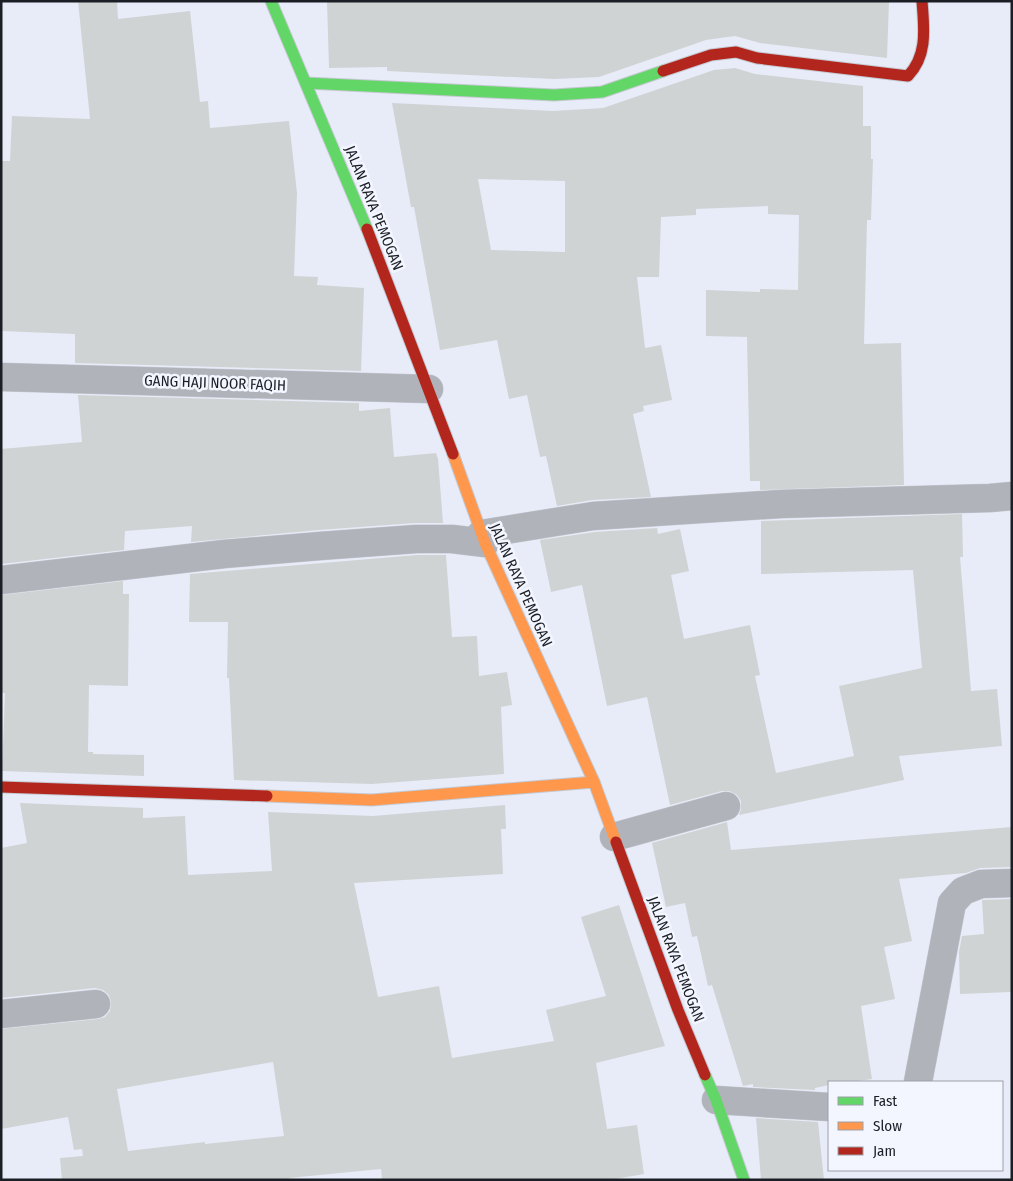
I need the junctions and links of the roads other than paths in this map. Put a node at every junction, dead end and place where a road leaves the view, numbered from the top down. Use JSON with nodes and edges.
{"nodes":[{"id":1,"x":271,"y":1,"type":"edge"},
{"id":2,"x":922,"y":1,"type":"edge"},
{"id":3,"x":306,"y":83,"type":"junction"},
{"id":4,"x":1,"y":377,"type":"edge"},
{"id":5,"x":429,"y":389,"type":"junction"},
{"id":6,"x":1012,"y":496,"type":"edge"},
{"id":7,"x":483,"y":539,"type":"junction"},
{"id":8,"x":1,"y":580,"type":"edge"},
{"id":9,"x":594,"y":782,"type":"junction"},
{"id":10,"x":1,"y":787,"type":"edge"},
{"id":11,"x":726,"y":806,"type":"dead end"},
{"id":12,"x":614,"y":837,"type":"junction"},
{"id":13,"x":1012,"y":883,"type":"edge"},
{"id":14,"x":96,"y":1004,"type":"dead end"},
{"id":15,"x":1,"y":1014,"type":"edge"},
{"id":16,"x":918,"y":1081,"type":"edge"},
{"id":17,"x":716,"y":1100,"type":"junction"},
{"id":18,"x":828,"y":1107,"type":"edge"},
{"id":19,"x":744,"y":1180,"type":"edge"}],
"edges":[{"from":1,"to":3,"type":"street","name":"JALAN RAYA PEMOGAN"},
{"from":2,"to":3,"type":"street"},
{"from":3,"to":5,"type":"street","name":"JALAN RAYA PEMOGAN"},
{"from":4,"to":5,"type":"street","name":"GANG HAJI NOOR FAQIH"},
{"from":5,"to":7,"type":"street","name":"JALAN RAYA PEMOGAN"},
{"from":6,"to":7,"type":"street"},
{"from":7,"to":8,"type":"street"},
{"from":7,"to":9,"type":"street","name":"JALAN RAYA PEMOGAN"},
{"from":9,"to":10,"type":"street"},
{"from":9,"to":12,"type":"street","name":"JALAN RAYA PEMOGAN"},
{"from":11,"to":12,"type":"street"},
{"from":12,"to":17,"type":"street","name":"JALAN RAYA PEMOGAN"},
{"from":13,"to":16,"type":"street"},
{"from":14,"to":15,"type":"street"},
{"from":17,"to":18,"type":"street"},
{"from":17,"to":19,"type":"street","name":"JALAN RAYA PEMOGAN"}]}
